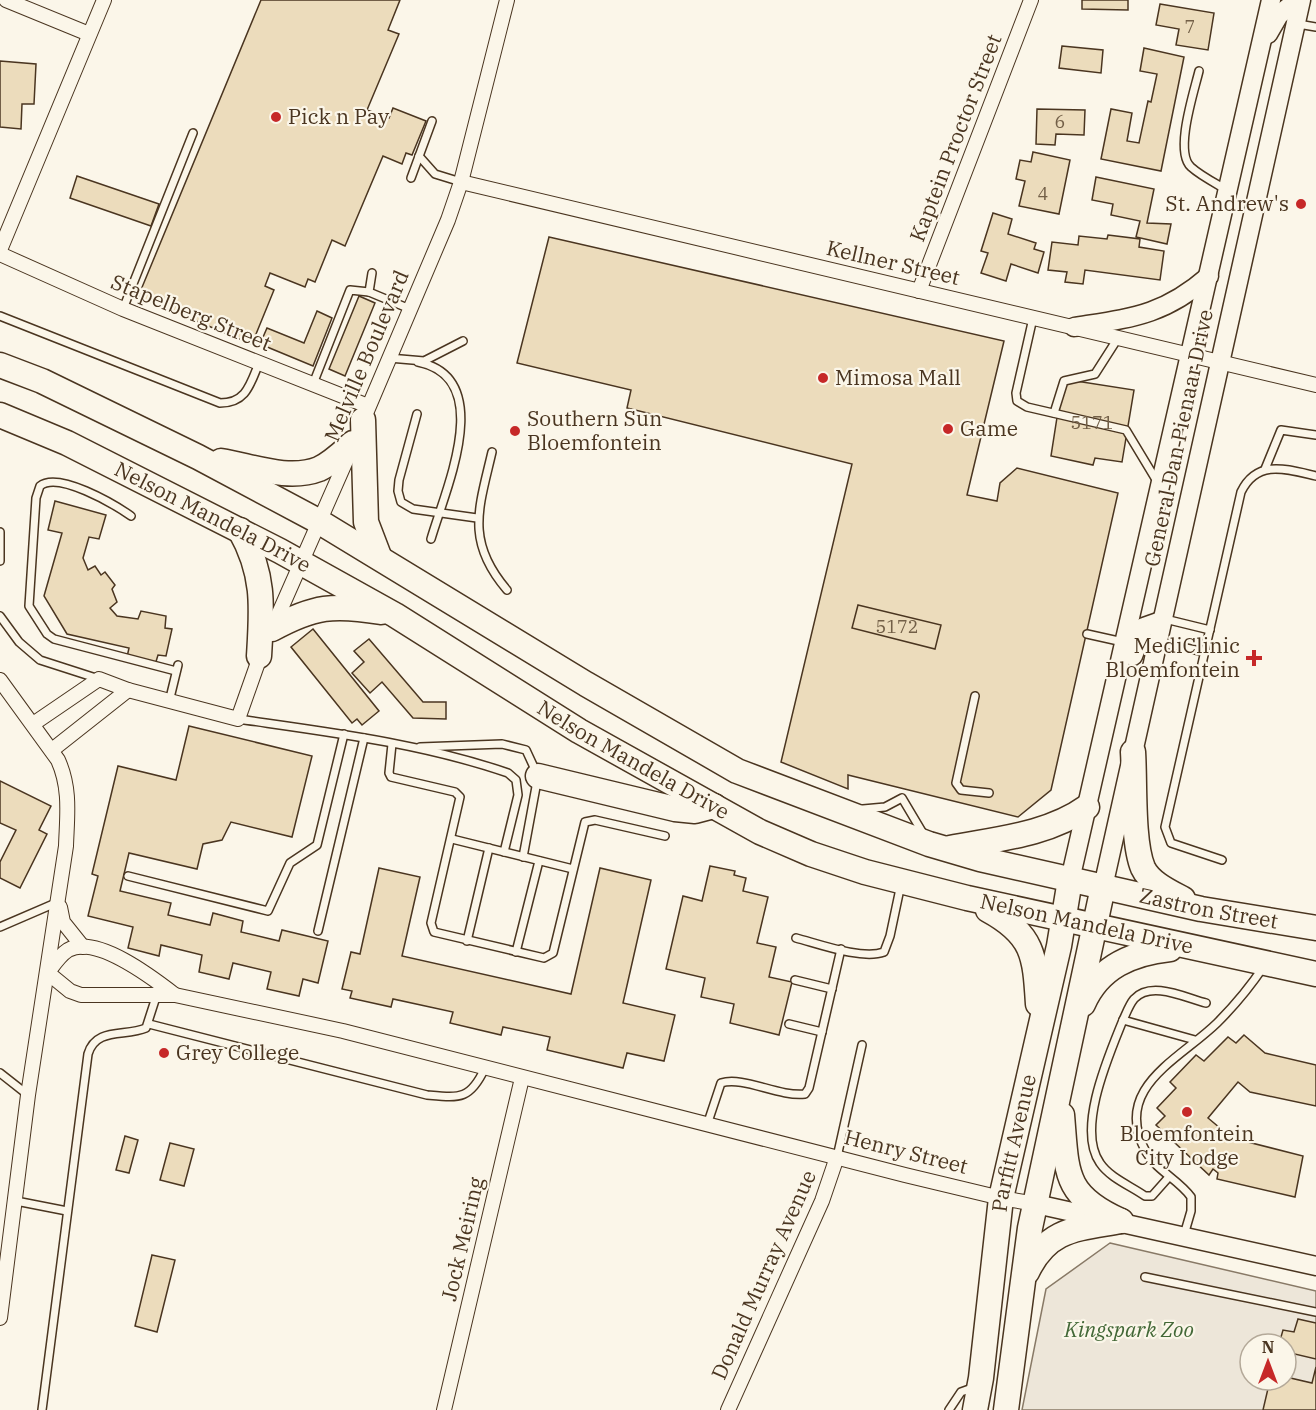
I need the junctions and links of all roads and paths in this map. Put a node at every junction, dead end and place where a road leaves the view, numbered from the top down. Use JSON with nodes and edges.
{"nodes":[{"id":1,"x":6,"y":0,"type":"edge"},
{"id":2,"x":104,"y":0,"type":"edge"},
{"id":3,"x":507,"y":0,"type":"edge"},
{"id":4,"x":1031,"y":0,"type":"edge"},
{"id":5,"x":1271,"y":0,"type":"edge"},
{"id":6,"x":1299,"y":0,"type":"edge"},
{"id":7,"x":1296,"y":23,"type":"junction"},
{"id":8,"x":1316,"y":27,"type":"edge"},
{"id":9,"x":89,"y":34,"type":"junction"},
{"id":10,"x":1257,"y":60,"type":"junction"},
{"id":11,"x":1199,"y":71,"type":"dead end"},
{"id":12,"x":432,"y":121,"type":"dead end"},
{"id":13,"x":193,"y":132,"type":"dead end"},
{"id":14,"x":419,"y":156,"type":"junction"},
{"id":15,"x":411,"y":178,"type":"dead end"},
{"id":16,"x":461,"y":182,"type":"junction"},
{"id":17,"x":1227,"y":190,"type":"junction"},
{"id":18,"x":0,"y":249,"type":"edge"},
{"id":19,"x":0,"y":254,"type":"edge"},
{"id":20,"x":372,"y":273,"type":"dead end"},
{"id":21,"x":1209,"y":276,"type":"junction"},
{"id":22,"x":919,"y":291,"type":"junction"},
{"id":23,"x":369,"y":292,"type":"junction"},
{"id":24,"x":123,"y":309,"type":"junction"},
{"id":25,"x":410,"y":309,"type":"junction"},
{"id":26,"x":0,"y":316,"type":"edge"},
{"id":27,"x":1033,"y":318,"type":"junction"},
{"id":28,"x":1074,"y":327,"type":"junction"},
{"id":29,"x":1118,"y":338,"type":"junction"},
{"id":30,"x":463,"y":341,"type":"dead end"},
{"id":31,"x":1192,"y":355,"type":"junction"},
{"id":32,"x":389,"y":358,"type":"junction"},
{"id":33,"x":418,"y":362,"type":"junction"},
{"id":34,"x":1218,"y":362,"type":"junction"},
{"id":35,"x":259,"y":363,"type":"junction"},
{"id":36,"x":0,"y":365,"type":"edge"},
{"id":37,"x":313,"y":384,"type":"junction"},
{"id":38,"x":1316,"y":385,"type":"edge"},
{"id":39,"x":366,"y":413,"type":"junction"},
{"id":40,"x":1054,"y":413,"type":"junction"},
{"id":41,"x":417,"y":414,"type":"dead end"},
{"id":42,"x":0,"y":415,"type":"edge"},
{"id":43,"x":1316,"y":435,"type":"edge"},
{"id":44,"x":353,"y":443,"type":"junction"},
{"id":45,"x":492,"y":452,"type":"dead end"},
{"id":46,"x":198,"y":457,"type":"junction"},
{"id":47,"x":1264,"y":469,"type":"junction"},
{"id":48,"x":1316,"y":476,"type":"edge"},
{"id":49,"x":1161,"y":489,"type":"junction"},
{"id":50,"x":438,"y":513,"type":"junction"},
{"id":51,"x":131,"y":516,"type":"dead end"},
{"id":52,"x":477,"y":518,"type":"junction"},
{"id":53,"x":318,"y":521,"type":"junction"},
{"id":54,"x":240,"y":530,"type":"junction"},
{"id":55,"x":0,"y":532,"type":"edge"},
{"id":56,"x":431,"y":539,"type":"dead end"},
{"id":57,"x":379,"y":556,"type":"junction"},
{"id":58,"x":0,"y":561,"type":"edge"},
{"id":59,"x":299,"y":561,"type":"junction"},
{"id":60,"x":507,"y":590,"type":"dead end"},
{"id":61,"x":395,"y":615,"type":"junction"},
{"id":62,"x":0,"y":616,"type":"edge"},
{"id":63,"x":1162,"y":620,"type":"junction"},
{"id":64,"x":272,"y":629,"type":"junction"},
{"id":65,"x":1210,"y":630,"type":"junction"},
{"id":66,"x":1086,"y":634,"type":"dead end"},
{"id":67,"x":1157,"y":642,"type":"junction"},
{"id":68,"x":1125,"y":643,"type":"junction"},
{"id":69,"x":1205,"y":652,"type":"junction"},
{"id":70,"x":259,"y":656,"type":"junction"},
{"id":71,"x":99,"y":679,"type":"junction"},
{"id":72,"x":0,"y":680,"type":"edge"},
{"id":73,"x":128,"y":690,"type":"junction"},
{"id":74,"x":975,"y":696,"type":"dead end"},
{"id":75,"x":169,"y":702,"type":"junction"},
{"id":76,"x":238,"y":719,"type":"junction"},
{"id":77,"x":1107,"y":722,"type":"junction"},
{"id":78,"x":33,"y":724,"type":"junction"},
{"id":79,"x":344,"y":734,"type":"junction"},
{"id":80,"x":364,"y":738,"type":"junction"},
{"id":81,"x":392,"y":744,"type":"junction"},
{"id":82,"x":412,"y":747,"type":"junction"},
{"id":83,"x":52,"y":750,"type":"junction"},
{"id":84,"x":1133,"y":752,"type":"junction"},
{"id":85,"x":527,"y":778,"type":"junction"},
{"id":86,"x":989,"y":793,"type":"dead end"},
{"id":87,"x":714,"y":806,"type":"junction"},
{"id":88,"x":1087,"y":807,"type":"junction"},
{"id":89,"x":833,"y":809,"type":"junction"},
{"id":90,"x":664,"y":836,"type":"dead end"},
{"id":91,"x":452,"y":839,"type":"junction"},
{"id":92,"x":937,"y":846,"type":"junction"},
{"id":93,"x":489,"y":848,"type":"junction"},
{"id":94,"x":504,"y":852,"type":"junction"},
{"id":95,"x":523,"y":857,"type":"junction"},
{"id":96,"x":1222,"y":860,"type":"dead end"},
{"id":97,"x":539,"y":861,"type":"junction"},
{"id":98,"x":573,"y":869,"type":"junction"},
{"id":99,"x":128,"y":876,"type":"dead end"},
{"id":100,"x":1070,"y":879,"type":"junction"},
{"id":101,"x":902,"y":882,"type":"junction"},
{"id":102,"x":1103,"y":887,"type":"junction"},
{"id":103,"x":967,"y":898,"type":"junction"},
{"id":104,"x":58,"y":902,"type":"junction"},
{"id":105,"x":1201,"y":909,"type":"junction"},
{"id":106,"x":1064,"y":920,"type":"junction"},
{"id":107,"x":0,"y":927,"type":"edge"},
{"id":108,"x":1095,"y":927,"type":"junction"},
{"id":109,"x":1316,"y":928,"type":"edge"},
{"id":110,"x":318,"y":931,"type":"dead end"},
{"id":111,"x":796,"y":938,"type":"dead end"},
{"id":112,"x":467,"y":941,"type":"junction"},
{"id":113,"x":83,"y":947,"type":"junction"},
{"id":114,"x":1186,"y":947,"type":"junction"},
{"id":115,"x":841,"y":949,"type":"junction"},
{"id":116,"x":516,"y":952,"type":"junction"},
{"id":117,"x":1266,"y":963,"type":"junction"},
{"id":118,"x":48,"y":973,"type":"junction"},
{"id":119,"x":1316,"y":974,"type":"edge"},
{"id":120,"x":795,"y":980,"type":"dead end"},
{"id":121,"x":158,"y":989,"type":"junction"},
{"id":122,"x":832,"y":989,"type":"junction"},
{"id":123,"x":1206,"y":1003,"type":"dead end"},
{"id":124,"x":1123,"y":1020,"type":"junction"},
{"id":125,"x":149,"y":1024,"type":"junction"},
{"id":126,"x":789,"y":1024,"type":"dead end"},
{"id":127,"x":1040,"y":1028,"type":"junction"},
{"id":128,"x":1073,"y":1029,"type":"junction"},
{"id":129,"x":822,"y":1032,"type":"junction"},
{"id":130,"x":1195,"y":1040,"type":"junction"},
{"id":131,"x":862,"y":1045,"type":"dead end"},
{"id":132,"x":485,"y":1068,"type":"junction"},
{"id":133,"x":0,"y":1073,"type":"edge"},
{"id":134,"x":522,"y":1078,"type":"junction"},
{"id":135,"x":1060,"y":1086,"type":"junction"},
{"id":136,"x":28,"y":1095,"type":"junction"},
{"id":137,"x":707,"y":1125,"type":"junction"},
{"id":138,"x":837,"y":1157,"type":"junction"},
{"id":139,"x":1168,"y":1178,"type":"junction"},
{"id":140,"x":1001,"y":1198,"type":"junction"},
{"id":141,"x":16,"y":1201,"type":"junction"},
{"id":142,"x":1036,"y":1204,"type":"junction"},
{"id":143,"x":67,"y":1211,"type":"junction"},
{"id":144,"x":1121,"y":1221,"type":"junction"},
{"id":145,"x":1184,"y":1234,"type":"junction"},
{"id":146,"x":1316,"y":1266,"type":"edge"},
{"id":147,"x":1144,"y":1277,"type":"dead end"},
{"id":148,"x":1022,"y":1283,"type":"junction"},
{"id":149,"x":1316,"y":1312,"type":"edge"},
{"id":150,"x":0,"y":1318,"type":"edge"},
{"id":151,"x":980,"y":1385,"type":"junction"},
{"id":152,"x":42,"y":1410,"type":"edge"},
{"id":153,"x":444,"y":1410,"type":"edge"},
{"id":154,"x":728,"y":1410,"type":"edge"},
{"id":155,"x":949,"y":1410,"type":"edge"},
{"id":156,"x":975,"y":1410,"type":"edge"},
{"id":157,"x":1006,"y":1410,"type":"edge"}],
"edges":[{"from":1,"to":9,"type":"street"},
{"from":2,"to":9,"type":"street"},
{"from":3,"to":16,"type":"street","name":"Melville Boulevard"},
{"from":4,"to":22,"type":"street","name":"Kaptein Proctor Street"},
{"from":5,"to":10,"type":"street","name":"General Dan Pienaar Drive"},
{"from":6,"to":7,"type":"street","name":"General Dan Pienaar Drive"},
{"from":6,"to":10,"type":"street"},
{"from":7,"to":8,"type":"lane"},
{"from":7,"to":34,"type":"street","name":"General Dan Pienaar Drive"},
{"from":9,"to":18,"type":"street"},
{"from":10,"to":17,"type":"street","name":"General Dan Pienaar Drive"},
{"from":11,"to":17,"type":"lane"},
{"from":12,"to":14,"type":"lane"},
{"from":13,"to":24,"type":"lane"},
{"from":14,"to":15,"type":"lane"},
{"from":14,"to":16,"type":"lane"},
{"from":16,"to":22,"type":"street","name":"Kellner Street"},
{"from":16,"to":25,"type":"street","name":"Melville Boulevard"},
{"from":17,"to":21,"type":"street","name":"General Dan Pienaar Drive"},
{"from":19,"to":24,"type":"street","name":"Stapelberg Street"},
{"from":20,"to":23,"type":"lane"},
{"from":21,"to":28,"type":"street"},
{"from":21,"to":31,"type":"street","name":"General Dan Pienaar Drive"},
{"from":22,"to":27,"type":"street","name":"Kellner Street"},
{"from":23,"to":25,"type":"lane"},
{"from":23,"to":37,"type":"lane"},
{"from":24,"to":35,"type":"street","name":"Stapelberg Street"},
{"from":25,"to":32,"type":"street","name":"Melville Boulevard"},
{"from":26,"to":35,"type":"lane"},
{"from":27,"to":28,"type":"street","name":"Kellner Street"},
{"from":27,"to":40,"type":"lane"},
{"from":28,"to":29,"type":"street","name":"Kellner Street"},
{"from":29,"to":31,"type":"street","name":"Kellner Street"},
{"from":29,"to":40,"type":"lane"},
{"from":30,"to":33,"type":"lane"},
{"from":31,"to":34,"type":"street","name":"Kellner Street"},
{"from":31,"to":49,"type":"street","name":"General Dan Pienaar Drive"},
{"from":32,"to":33,"type":"lane"},
{"from":32,"to":39,"type":"street","name":"Melville Boulevard"},
{"from":33,"to":50,"type":"lane"},
{"from":34,"to":38,"type":"street","name":"Kellner Street"},
{"from":34,"to":63,"type":"street","name":"General Dan Pienaar Drive"},
{"from":35,"to":37,"type":"street","name":"Stapelberg Street"},
{"from":36,"to":46,"type":"highway","name":"Nelson Mandela Drive"},
{"from":37,"to":39,"type":"street","name":"Stapelberg Street"},
{"from":39,"to":44,"type":"street","name":"Melville Boulevard"},
{"from":39,"to":57,"type":"highway"},
{"from":40,"to":49,"type":"lane"},
{"from":41,"to":50,"type":"lane"},
{"from":42,"to":54,"type":"highway","name":"Nelson Mandela Drive"},
{"from":43,"to":47,"type":"lane"},
{"from":44,"to":46,"type":"highway"},
{"from":44,"to":53,"type":"street","name":"Melville Boulevard"},
{"from":45,"to":52,"type":"lane"},
{"from":46,"to":53,"type":"highway","name":"Nelson Mandela Drive"},
{"from":47,"to":48,"type":"lane"},
{"from":47,"to":65,"type":"lane"},
{"from":49,"to":68,"type":"street","name":"General Dan Pienaar Drive"},
{"from":50,"to":52,"type":"lane"},
{"from":50,"to":56,"type":"lane"},
{"from":51,"to":75,"type":"lane"},
{"from":52,"to":60,"type":"lane"},
{"from":53,"to":57,"type":"highway","name":"Nelson Mandela Drive"},
{"from":53,"to":59,"type":"street","name":"Melville Boulevard"},
{"from":54,"to":59,"type":"highway","name":"Nelson Mandela Drive"},
{"from":54,"to":70,"type":"highway"},
{"from":55,"to":58,"type":"lane"},
{"from":57,"to":89,"type":"highway","name":"Nelson Mandela Drive"},
{"from":59,"to":61,"type":"highway","name":"Nelson Mandela Drive"},
{"from":59,"to":64,"type":"street","name":"Melville Boulevard"},
{"from":61,"to":64,"type":"highway"},
{"from":61,"to":87,"type":"highway","name":"Nelson Mandela Drive"},
{"from":62,"to":71,"type":"lane"},
{"from":63,"to":65,"type":"lane"},
{"from":63,"to":67,"type":"street","name":"General Dan Pienaar Drive"},
{"from":63,"to":77,"type":"street"},
{"from":64,"to":70,"type":"street","name":"Melville Boulevard"},
{"from":65,"to":69,"type":"lane"},
{"from":66,"to":68,"type":"lane"},
{"from":67,"to":69,"type":"lane"},
{"from":67,"to":84,"type":"street","name":"General Dan Pienaar Drive"},
{"from":68,"to":77,"type":"street","name":"General Dan Pienaar Drive"},
{"from":69,"to":96,"type":"lane"},
{"from":70,"to":76,"type":"street","name":"Melville Boulevard"},
{"from":71,"to":73,"type":"street"},
{"from":71,"to":78,"type":"street"},
{"from":72,"to":78,"type":"street"},
{"from":73,"to":75,"type":"street"},
{"from":73,"to":83,"type":"street"},
{"from":74,"to":86,"type":"lane"},
{"from":75,"to":76,"type":"street"},
{"from":76,"to":79,"type":"lane"},
{"from":77,"to":88,"type":"street","name":"General Dan Pienaar Drive"},
{"from":78,"to":83,"type":"street"},
{"from":79,"to":80,"type":"lane"},
{"from":79,"to":99,"type":"lane"},
{"from":80,"to":81,"type":"lane"},
{"from":80,"to":110,"type":"lane"},
{"from":81,"to":82,"type":"lane"},
{"from":81,"to":91,"type":"lane"},
{"from":82,"to":85,"type":"lane"},
{"from":82,"to":85,"type":"lane"},
{"from":83,"to":104,"type":"street"},
{"from":84,"to":102,"type":"street","name":"General Dan Pienaar Drive"},
{"from":84,"to":105,"type":"highway"},
{"from":85,"to":87,"type":"highway"},
{"from":85,"to":94,"type":"lane"},
{"from":85,"to":95,"type":"lane"},
{"from":87,"to":101,"type":"highway","name":"Nelson Mandela Drive"},
{"from":88,"to":92,"type":"highway"},
{"from":88,"to":100,"type":"street","name":"General Dan Pienaar Drive"},
{"from":89,"to":92,"type":"highway","name":"Nelson Mandela Drive"},
{"from":89,"to":92,"type":"lane"},
{"from":90,"to":98,"type":"lane"},
{"from":91,"to":93,"type":"lane"},
{"from":91,"to":112,"type":"lane"},
{"from":92,"to":100,"type":"highway","name":"Nelson Mandela Drive"},
{"from":93,"to":94,"type":"lane"},
{"from":93,"to":112,"type":"lane"},
{"from":94,"to":95,"type":"lane"},
{"from":95,"to":97,"type":"lane"},
{"from":97,"to":98,"type":"lane"},
{"from":97,"to":116,"type":"lane"},
{"from":98,"to":116,"type":"lane"},
{"from":100,"to":102,"type":"highway","name":"Nelson Mandela Drive"},
{"from":100,"to":106,"type":"highway","name":"Parfitt Avenue"},
{"from":101,"to":103,"type":"highway","name":"Nelson Mandela Drive"},
{"from":101,"to":115,"type":"lane"},
{"from":102,"to":105,"type":"highway","name":"Zastron Street"},
{"from":102,"to":108,"type":"highway","name":"Parfitt Avenue"},
{"from":103,"to":106,"type":"highway","name":"Nelson Mandela Drive"},
{"from":103,"to":127,"type":"highway"},
{"from":104,"to":107,"type":"lane"},
{"from":104,"to":113,"type":"street"},
{"from":104,"to":118,"type":"street"},
{"from":105,"to":109,"type":"highway","name":"Zastron Street"},
{"from":106,"to":108,"type":"highway","name":"Nelson Mandela Drive"},
{"from":106,"to":127,"type":"highway","name":"Parfitt Avenue"},
{"from":108,"to":114,"type":"highway","name":"Nelson Mandela Drive"},
{"from":108,"to":128,"type":"highway","name":"Parfitt Avenue"},
{"from":111,"to":115,"type":"lane"},
{"from":112,"to":116,"type":"lane"},
{"from":113,"to":118,"type":"street"},
{"from":113,"to":121,"type":"street"},
{"from":114,"to":117,"type":"highway","name":"Nelson Mandela Drive"},
{"from":114,"to":128,"type":"highway"},
{"from":115,"to":122,"type":"lane"},
{"from":117,"to":119,"type":"highway","name":"Nelson Mandela Drive"},
{"from":117,"to":130,"type":"lane"},
{"from":118,"to":121,"type":"street","name":"Henry Street"},
{"from":118,"to":136,"type":"street"},
{"from":120,"to":122,"type":"lane"},
{"from":121,"to":125,"type":"lane"},
{"from":121,"to":132,"type":"street","name":"Henry Street"},
{"from":122,"to":129,"type":"lane"},
{"from":123,"to":124,"type":"lane"},
{"from":124,"to":130,"type":"lane"},
{"from":124,"to":139,"type":"lane"},
{"from":125,"to":132,"type":"lane"},
{"from":125,"to":143,"type":"lane"},
{"from":126,"to":129,"type":"lane"},
{"from":127,"to":140,"type":"highway","name":"Parfitt Avenue"},
{"from":128,"to":135,"type":"highway","name":"Parfitt Avenue"},
{"from":129,"to":137,"type":"lane"},
{"from":130,"to":139,"type":"lane"},
{"from":131,"to":138,"type":"lane"},
{"from":132,"to":134,"type":"street","name":"Henry Street"},
{"from":133,"to":136,"type":"lane"},
{"from":134,"to":137,"type":"street","name":"Henry Street"},
{"from":134,"to":153,"type":"street","name":"Jock Meiring"},
{"from":135,"to":142,"type":"highway","name":"Parfitt Avenue"},
{"from":135,"to":144,"type":"highway"},
{"from":136,"to":141,"type":"street"},
{"from":137,"to":138,"type":"street","name":"Henry Street"},
{"from":138,"to":140,"type":"street","name":"Henry Street"},
{"from":138,"to":154,"type":"street","name":"Donald Murray Avenue"},
{"from":139,"to":145,"type":"lane"},
{"from":140,"to":142,"type":"street","name":"Henry Street"},
{"from":140,"to":151,"type":"highway","name":"Parfitt Avenue"},
{"from":141,"to":143,"type":"lane"},
{"from":141,"to":150,"type":"street"},
{"from":142,"to":144,"type":"street","name":"Henry Street"},
{"from":142,"to":148,"type":"highway","name":"Parfitt Avenue"},
{"from":143,"to":152,"type":"lane"},
{"from":144,"to":145,"type":"street","name":"Henry Street"},
{"from":144,"to":148,"type":"highway"},
{"from":145,"to":146,"type":"street","name":"Henry Street"},
{"from":147,"to":149,"type":"lane"},
{"from":148,"to":157,"type":"highway","name":"Parfitt Avenue"},
{"from":151,"to":155,"type":"lane"},
{"from":151,"to":156,"type":"highway","name":"Parfitt Avenue"}]}
